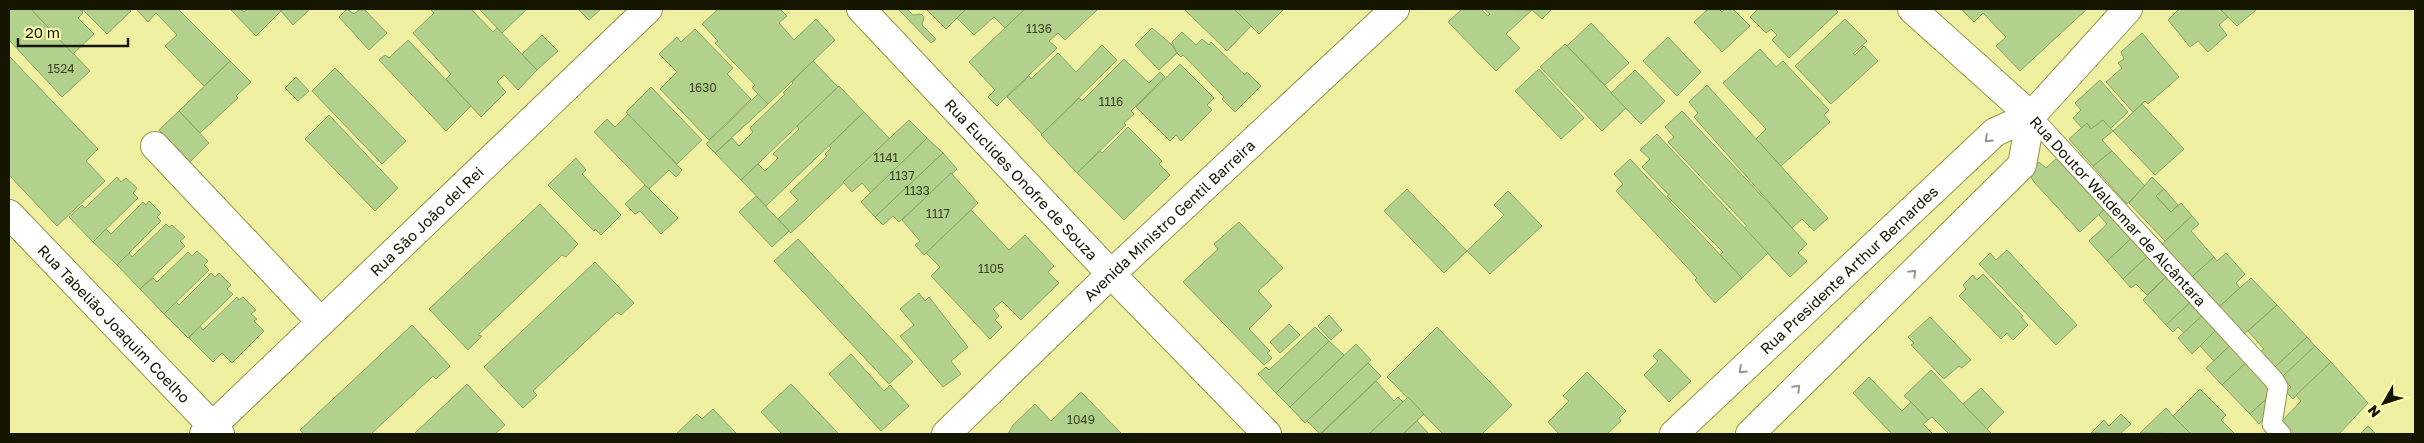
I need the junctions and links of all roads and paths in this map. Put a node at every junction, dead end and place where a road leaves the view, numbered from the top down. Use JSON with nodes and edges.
{"nodes":[{"id":1,"x":648,"y":9,"type":"edge"},
{"id":2,"x":861,"y":9,"type":"edge"},
{"id":3,"x":1395,"y":9,"type":"edge"},
{"id":4,"x":1912,"y":9,"type":"edge"},
{"id":5,"x":2128,"y":9,"type":"edge"},
{"id":6,"x":2031,"y":116,"type":"junction"},
{"id":7,"x":155,"y":146,"type":"dead end"},
{"id":8,"x":9,"y":214,"type":"edge"},
{"id":9,"x":1111,"y":274,"type":"junction"},
{"id":10,"x":321,"y":322,"type":"junction"},
{"id":11,"x":212,"y":432,"type":"edge"},
{"id":12,"x":946,"y":434,"type":"edge"},
{"id":13,"x":1267,"y":434,"type":"edge"},
{"id":14,"x":1674,"y":434,"type":"edge"},
{"id":15,"x":1750,"y":434,"type":"edge"},
{"id":16,"x":2281,"y":434,"type":"edge"}],
"edges":[{"from":1,"to":10,"type":"street","name":"Rua São João del Rei"},
{"from":2,"to":9,"type":"street","name":"Rua Euclides Onofre de Souza"},
{"from":3,"to":9,"type":"street","name":"Avenida Ministro Gentil Barreira"},
{"from":4,"to":6,"type":"street","name":"Rua Doutor Waldemar de Alcântara"},
{"from":5,"to":6,"type":"street","name":"Rua Presidente Arthur Bernardes"},
{"from":6,"to":14,"type":"street","name":"Rua Presidente Arthur Bernardes","one_way":true},
{"from":15,"to":6,"type":"street","one_way":true},
{"from":6,"to":16,"type":"lane","name":"Rua Doutor Waldemar de Alcântara"},
{"from":7,"to":10,"type":"street"},
{"from":8,"to":11,"type":"street","name":"Rua Tabelião Joaquim Coelho"},
{"from":9,"to":12,"type":"street","name":"Avenida Ministro Gentil Barreira"},
{"from":9,"to":13,"type":"street","name":"Rua Euclides Onofre de Souza"},
{"from":10,"to":11,"type":"street","name":"Rua São João del Rei"}]}
